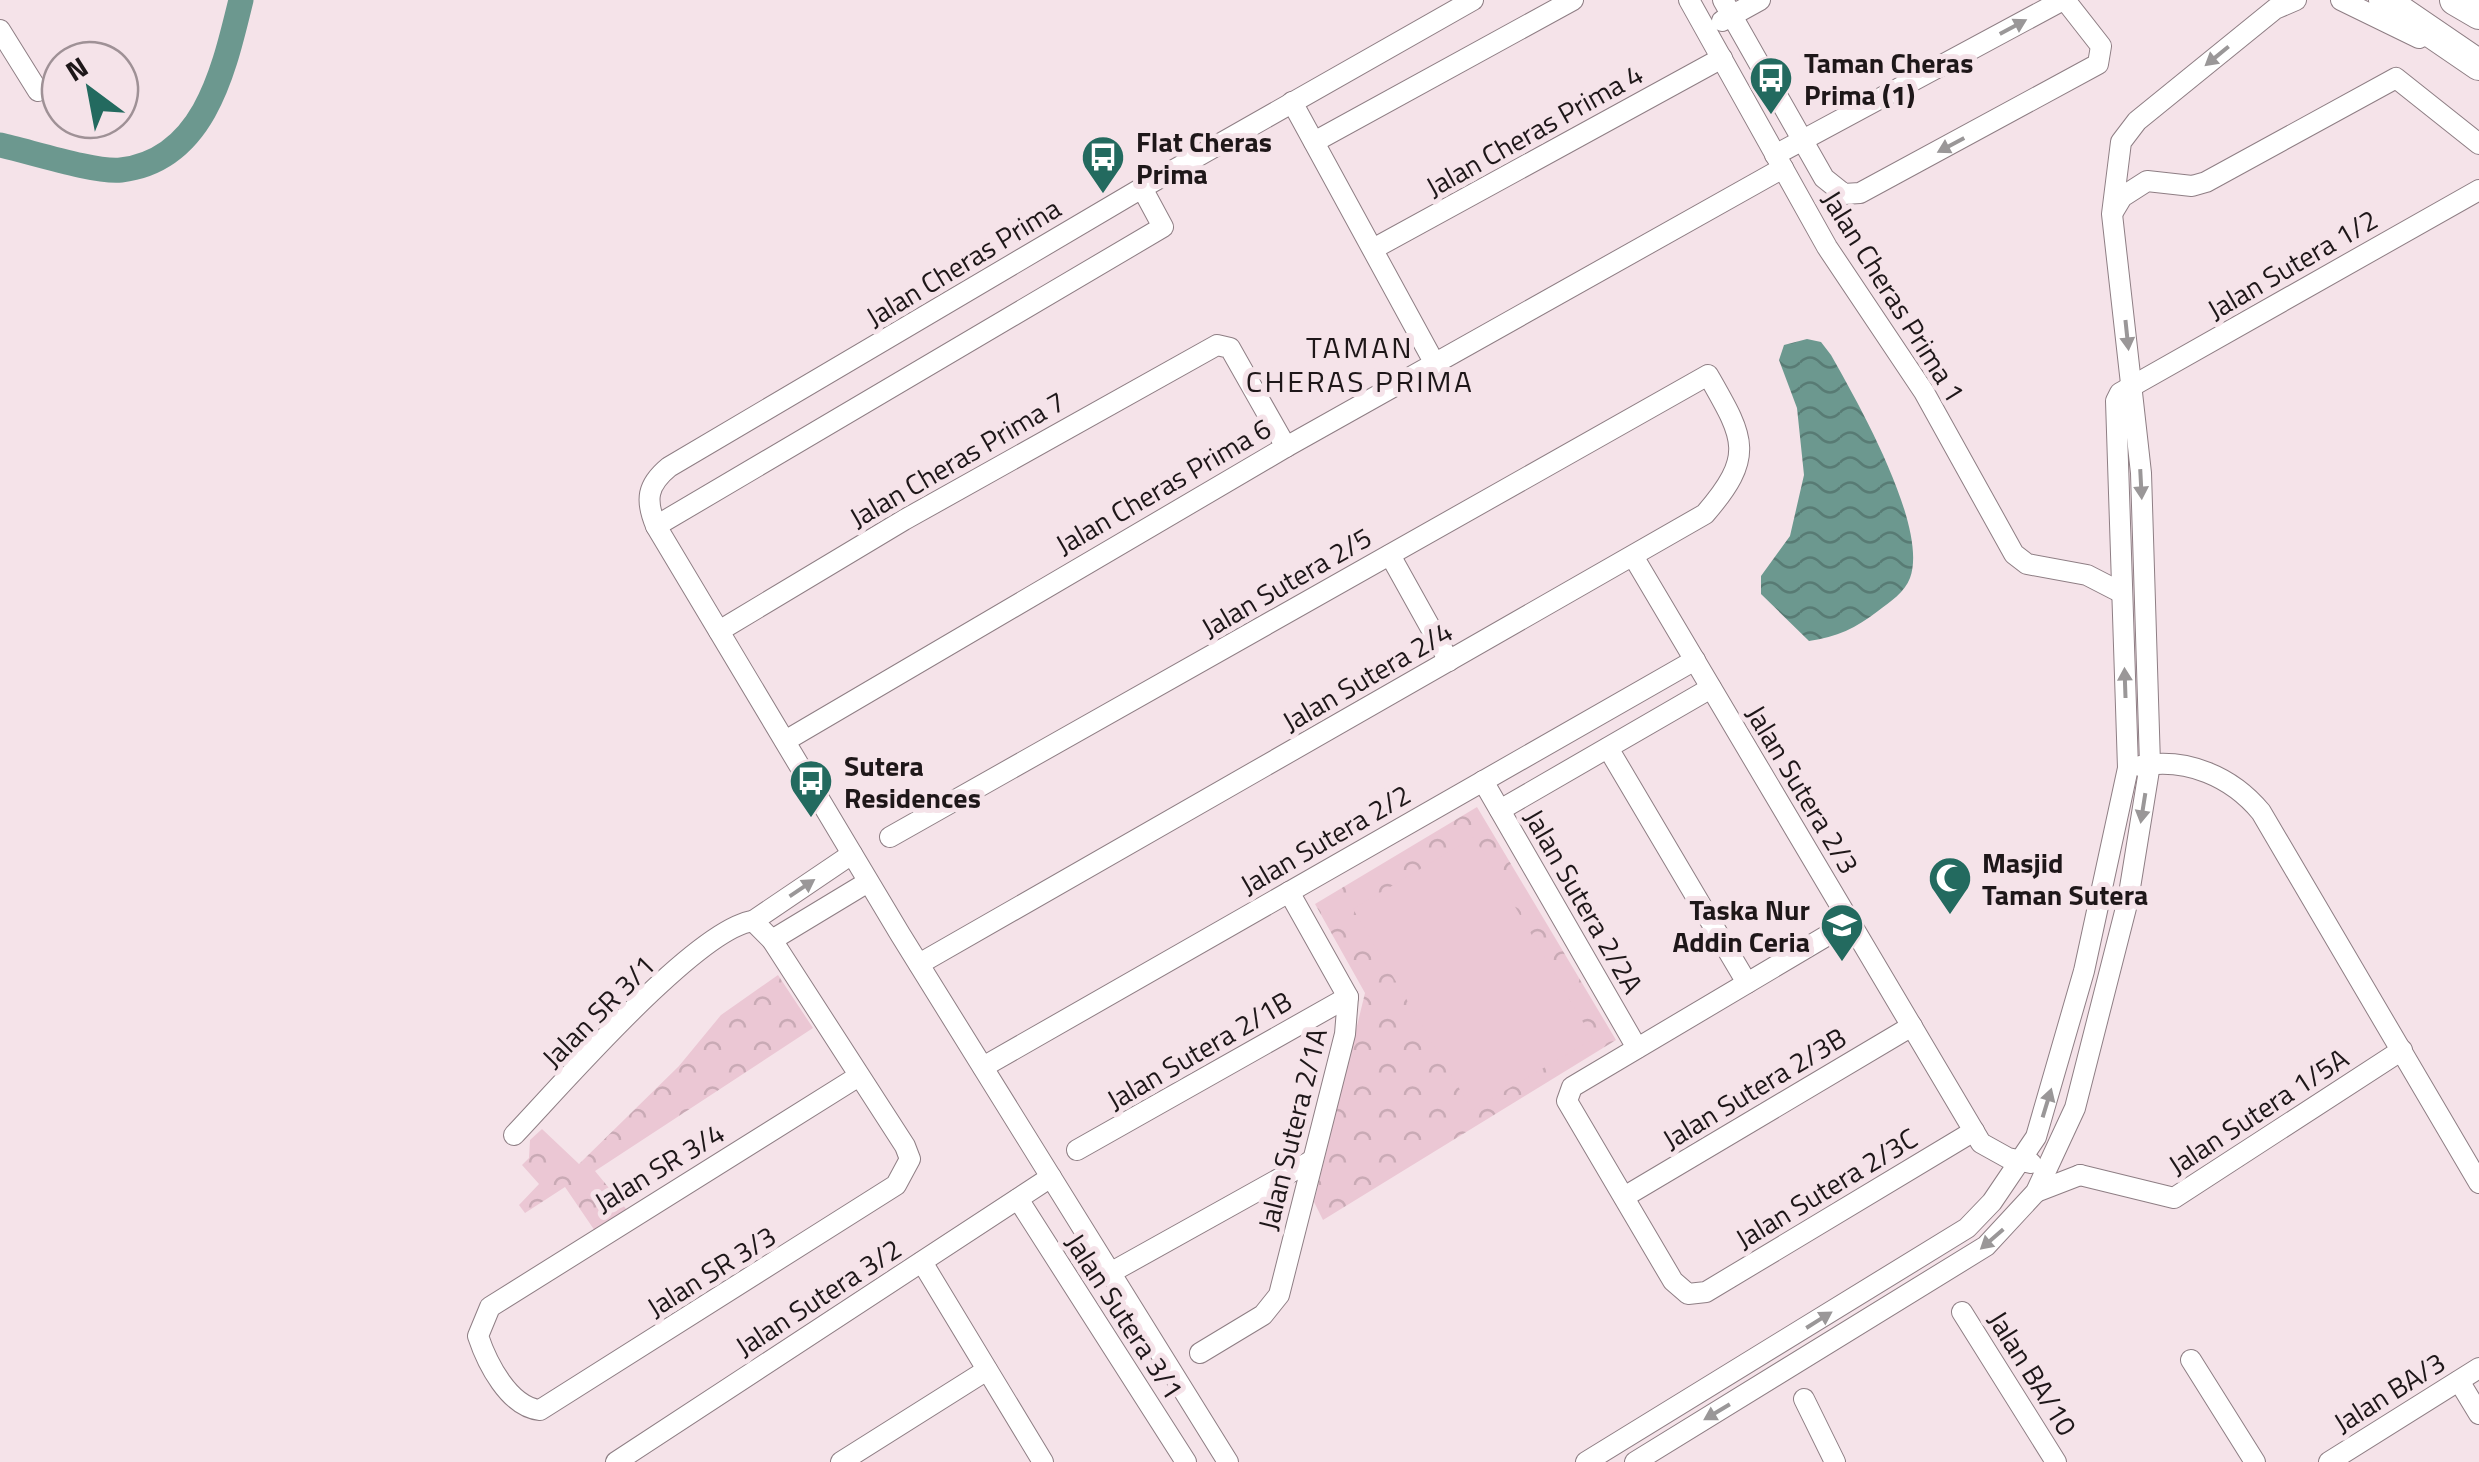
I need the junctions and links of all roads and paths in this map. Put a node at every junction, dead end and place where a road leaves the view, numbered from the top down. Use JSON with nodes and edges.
{"nodes":[{"id":1,"x":1473,"y":0,"type":"edge"},
{"id":2,"x":1574,"y":0,"type":"edge"},
{"id":3,"x":1690,"y":0,"type":"edge"},
{"id":4,"x":1760,"y":0,"type":"edge"},
{"id":5,"x":2064,"y":0,"type":"edge"},
{"id":6,"x":2296,"y":0,"type":"edge"},
{"id":7,"x":2341,"y":0,"type":"edge"},
{"id":8,"x":2384,"y":0,"type":"edge"},
{"id":9,"x":2455,"y":0,"type":"edge"},
{"id":10,"x":1728,"y":8,"type":"edge"},
{"id":11,"x":2479,"y":14,"type":"edge"},
{"id":12,"x":0,"y":30,"type":"edge"},
{"id":13,"x":1706,"y":30,"type":"junction"},
{"id":14,"x":1722,"y":58,"type":"junction"},
{"id":15,"x":2479,"y":67,"type":"edge"},
{"id":16,"x":38,"y":91,"type":"dead end"},
{"id":17,"x":1292,"y":102,"type":"junction"},
{"id":18,"x":1804,"y":138,"type":"junction"},
{"id":19,"x":1314,"y":142,"type":"junction"},
{"id":20,"x":2121,"y":142,"type":"junction"},
{"id":21,"x":2479,"y":144,"type":"edge"},
{"id":22,"x":1779,"y":162,"type":"junction"},
{"id":23,"x":2147,"y":180,"type":"junction"},
{"id":24,"x":1142,"y":188,"type":"junction"},
{"id":25,"x":2479,"y":190,"type":"edge"},
{"id":26,"x":2112,"y":214,"type":"junction"},
{"id":27,"x":1372,"y":249,"type":"junction"},
{"id":28,"x":1435,"y":364,"type":"junction"},
{"id":29,"x":1708,"y":375,"type":"joint"},
{"id":30,"x":2132,"y":387,"type":"junction"},
{"id":31,"x":1286,"y":447,"type":"junction"},
{"id":32,"x":656,"y":526,"type":"junction"},
{"id":33,"x":2121,"y":552,"type":"junction"},
{"id":34,"x":1390,"y":555,"type":"junction"},
{"id":35,"x":1633,"y":556,"type":"junction"},
{"id":36,"x":2087,"y":576,"type":"junction"},
{"id":37,"x":2122,"y":593,"type":"junction"},
{"id":38,"x":719,"y":631,"type":"junction"},
{"id":39,"x":1694,"y":660,"type":"junction"},
{"id":40,"x":1449,"y":661,"type":"junction"},
{"id":41,"x":1711,"y":688,"type":"junction"},
{"id":42,"x":784,"y":741,"type":"junction"},
{"id":43,"x":1608,"y":748,"type":"junction"},
{"id":44,"x":2150,"y":764,"type":"junction"},
{"id":45,"x":2128,"y":768,"type":"junction"},
{"id":46,"x":1483,"y":781,"type":"junction"},
{"id":47,"x":1500,"y":810,"type":"junction"},
{"id":48,"x":890,"y":838,"type":"dead end"},
{"id":49,"x":852,"y":854,"type":"junction"},
{"id":50,"x":868,"y":882,"type":"junction"},
{"id":51,"x":1289,"y":892,"type":"junction"},
{"id":52,"x":752,"y":921,"type":"junction"},
{"id":53,"x":1850,"y":922,"type":"junction"},
{"id":54,"x":772,"y":940,"type":"junction"},
{"id":55,"x":918,"y":964,"type":"junction"},
{"id":56,"x":1747,"y":983,"type":"junction"},
{"id":57,"x":1348,"y":997,"type":"junction"},
{"id":58,"x":1912,"y":1026,"type":"junction"},
{"id":59,"x":1637,"y":1048,"type":"junction"},
{"id":60,"x":2402,"y":1050,"type":"junction"},
{"id":61,"x":982,"y":1067,"type":"junction"},
{"id":62,"x":859,"y":1076,"type":"junction"},
{"id":63,"x":1974,"y":1132,"type":"junction"},
{"id":64,"x":514,"y":1135,"type":"dead end"},
{"id":65,"x":2063,"y":1136,"type":"junction"},
{"id":66,"x":1077,"y":1150,"type":"dead end"},
{"id":67,"x":1311,"y":1161,"type":"junction"},
{"id":68,"x":2021,"y":1161,"type":"junction"},
{"id":69,"x":2049,"y":1167,"type":"junction"},
{"id":70,"x":2080,"y":1175,"type":"junction"},
{"id":71,"x":1051,"y":1177,"type":"junction"},
{"id":72,"x":2479,"y":1183,"type":"edge"},
{"id":73,"x":2036,"y":1192,"type":"junction"},
{"id":74,"x":1624,"y":1197,"type":"junction"},
{"id":75,"x":1018,"y":1199,"type":"junction"},
{"id":76,"x":922,"y":1262,"type":"junction"},
{"id":77,"x":1110,"y":1272,"type":"junction"},
{"id":78,"x":1962,"y":1312,"type":"dead end"},
{"id":79,"x":1200,"y":1354,"type":"dead end"},
{"id":80,"x":2191,"y":1360,"type":"dead end"},
{"id":81,"x":2479,"y":1368,"type":"edge"},
{"id":82,"x":987,"y":1370,"type":"junction"},
{"id":83,"x":2458,"y":1381,"type":"junction"},
{"id":84,"x":1804,"y":1399,"type":"dead end"},
{"id":85,"x":527,"y":1408,"type":"joint"},
{"id":86,"x":2479,"y":1414,"type":"edge"},
{"id":87,"x":625,"y":1460,"type":"edge"},
{"id":88,"x":840,"y":1462,"type":"edge"},
{"id":89,"x":1043,"y":1462,"type":"edge"},
{"id":90,"x":1186,"y":1462,"type":"edge"},
{"id":91,"x":1228,"y":1462,"type":"edge"},
{"id":92,"x":1586,"y":1462,"type":"edge"},
{"id":93,"x":1635,"y":1462,"type":"edge"},
{"id":94,"x":1835,"y":1462,"type":"edge"},
{"id":95,"x":2056,"y":1462,"type":"edge"},
{"id":96,"x":2254,"y":1462,"type":"edge"},
{"id":97,"x":2329,"y":1462,"type":"edge"}],
"edges":[{"from":1,"to":17,"type":"street","name":"Jalan Cheras Prima"},
{"from":2,"to":19,"type":"street"},
{"from":3,"to":13,"type":"street","name":"Jalan Cheras Prima 1"},
{"from":4,"to":10,"type":"street"},
{"from":18,"to":5,"type":"street","name":"Jalan Cheras Prima 6","one_way":true},
{"from":5,"to":18,"type":"street","one_way":true},
{"from":6,"to":20,"type":"street","one_way":true},
{"from":7,"to":15,"type":"street"},
{"from":8,"to":15,"type":"highway"},
{"from":9,"to":11,"type":"highway"},
{"from":10,"to":13,"type":"street"},
{"from":10,"to":18,"type":"street"},
{"from":12,"to":16,"type":"street"},
{"from":13,"to":14,"type":"street","name":"Jalan Cheras Prima 1"},
{"from":14,"to":22,"type":"street","name":"Jalan Cheras Prima 1"},
{"from":14,"to":27,"type":"street","name":"Jalan Cheras Prima 4"},
{"from":17,"to":19,"type":"street"},
{"from":17,"to":24,"type":"street","name":"Jalan Cheras Prima"},
{"from":18,"to":22,"type":"street","name":"Jalan Cheras Prima 6"},
{"from":19,"to":27,"type":"street"},
{"from":20,"to":23,"type":"street"},
{"from":20,"to":26,"type":"street"},
{"from":21,"to":23,"type":"street"},
{"from":22,"to":28,"type":"street","name":"Jalan Cheras Prima 6"},
{"from":22,"to":36,"type":"street","name":"Jalan Cheras Prima 1"},
{"from":23,"to":26,"type":"street"},
{"from":24,"to":32,"type":"street","name":"Jalan Cheras Prima"},
{"from":24,"to":32,"type":"street"},
{"from":25,"to":30,"type":"street","name":"Jalan Sutera 1/2"},
{"from":26,"to":30,"type":"street","one_way":true},
{"from":27,"to":28,"type":"street"},
{"from":28,"to":31,"type":"street","name":"Jalan Cheras Prima 6"},
{"from":29,"to":34,"type":"street","name":"Jalan Sutera 2/5"},
{"from":29,"to":35,"type":"street","name":"Jalan Sutera 2/4"},
{"from":30,"to":33,"type":"street"},
{"from":30,"to":44,"type":"street","one_way":true},
{"from":31,"to":38,"type":"street","name":"Jalan Cheras Prima 7"},
{"from":31,"to":42,"type":"street","name":"Jalan Cheras Prima 6"},
{"from":32,"to":38,"type":"street"},
{"from":33,"to":36,"type":"street"},
{"from":33,"to":37,"type":"street"},
{"from":34,"to":40,"type":"street"},
{"from":34,"to":48,"type":"street","name":"Jalan Sutera 2/5"},
{"from":35,"to":39,"type":"street","name":"Jalan Sutera 2/3"},
{"from":35,"to":40,"type":"street","name":"Jalan Sutera 2/4"},
{"from":36,"to":37,"type":"street","name":"Jalan Cheras Prima 1"},
{"from":45,"to":37,"type":"street","one_way":true},
{"from":38,"to":42,"type":"street"},
{"from":39,"to":41,"type":"street","name":"Jalan Sutera 2/3"},
{"from":39,"to":46,"type":"street","name":"Jalan Sutera 2/2"},
{"from":40,"to":55,"type":"street","name":"Jalan Sutera 2/4"},
{"from":41,"to":43,"type":"street"},
{"from":41,"to":53,"type":"street","name":"Jalan Sutera 2/3"},
{"from":42,"to":49,"type":"street"},
{"from":43,"to":47,"type":"street"},
{"from":43,"to":56,"type":"street"},
{"from":44,"to":45,"type":"street"},
{"from":44,"to":60,"type":"street"},
{"from":44,"to":65,"type":"street","one_way":true},
{"from":68,"to":45,"type":"street","one_way":true},
{"from":46,"to":47,"type":"street","name":"Jalan Sutera 2/2A"},
{"from":46,"to":51,"type":"street","name":"Jalan Sutera 2/2"},
{"from":47,"to":59,"type":"street","name":"Jalan Sutera 2/2A"},
{"from":49,"to":50,"type":"street"},
{"from":52,"to":49,"type":"street","one_way":true},
{"from":50,"to":54,"type":"street"},
{"from":50,"to":55,"type":"street"},
{"from":51,"to":57,"type":"street","name":"Jalan Sutera 2/1A"},
{"from":51,"to":61,"type":"street","name":"Jalan Sutera 2/2"},
{"from":52,"to":54,"type":"street"},
{"from":52,"to":64,"type":"street","name":"Jalan SR 3/1"},
{"from":53,"to":56,"type":"street"},
{"from":53,"to":58,"type":"street","name":"Jalan Sutera 2/3"},
{"from":54,"to":62,"type":"street"},
{"from":55,"to":61,"type":"street"},
{"from":56,"to":59,"type":"street"},
{"from":57,"to":66,"type":"street","name":"Jalan Sutera 2/1B"},
{"from":57,"to":67,"type":"street","name":"Jalan Sutera 2/1A"},
{"from":58,"to":63,"type":"street","name":"Jalan Sutera 2/3"},
{"from":58,"to":74,"type":"street","name":"Jalan Sutera 2/3B"},
{"from":59,"to":74,"type":"street"},
{"from":60,"to":70,"type":"street","name":"Jalan Sutera 1/5A"},
{"from":60,"to":72,"type":"street"},
{"from":61,"to":71,"type":"street"},
{"from":62,"to":85,"type":"street","name":"Jalan SR 3/4"},
{"from":62,"to":85,"type":"street","name":"Jalan SR 3/3"},
{"from":63,"to":68,"type":"street","name":"Jalan Sutera 2/3"},
{"from":63,"to":74,"type":"street","name":"Jalan Sutera 2/3C"},
{"from":65,"to":69,"type":"street"},
{"from":65,"to":70,"type":"street"},
{"from":67,"to":77,"type":"street"},
{"from":67,"to":79,"type":"street","name":"Jalan Sutera 2/1A"},
{"from":68,"to":69,"type":"street","name":"Jalan Sutera 2/3"},
{"from":92,"to":68,"type":"street","one_way":true},
{"from":69,"to":73,"type":"street"},
{"from":70,"to":73,"type":"street"},
{"from":71,"to":75,"type":"street","name":"Jalan Sutera 3/2"},
{"from":71,"to":77,"type":"street"},
{"from":73,"to":93,"type":"street","one_way":true},
{"from":75,"to":76,"type":"street","name":"Jalan Sutera 3/2"},
{"from":75,"to":90,"type":"street","name":"Jalan Sutera 3/1"},
{"from":76,"to":82,"type":"street"},
{"from":76,"to":87,"type":"street","name":"Jalan Sutera 3/2"},
{"from":77,"to":91,"type":"street"},
{"from":78,"to":95,"type":"street","name":"Jalan BA/10"},
{"from":80,"to":96,"type":"street"},
{"from":81,"to":83,"type":"street","name":"Jalan BA/3"},
{"from":82,"to":88,"type":"street"},
{"from":82,"to":89,"type":"street"},
{"from":83,"to":86,"type":"street"},
{"from":83,"to":97,"type":"street","name":"Jalan BA/3"},
{"from":84,"to":94,"type":"street"}]}
